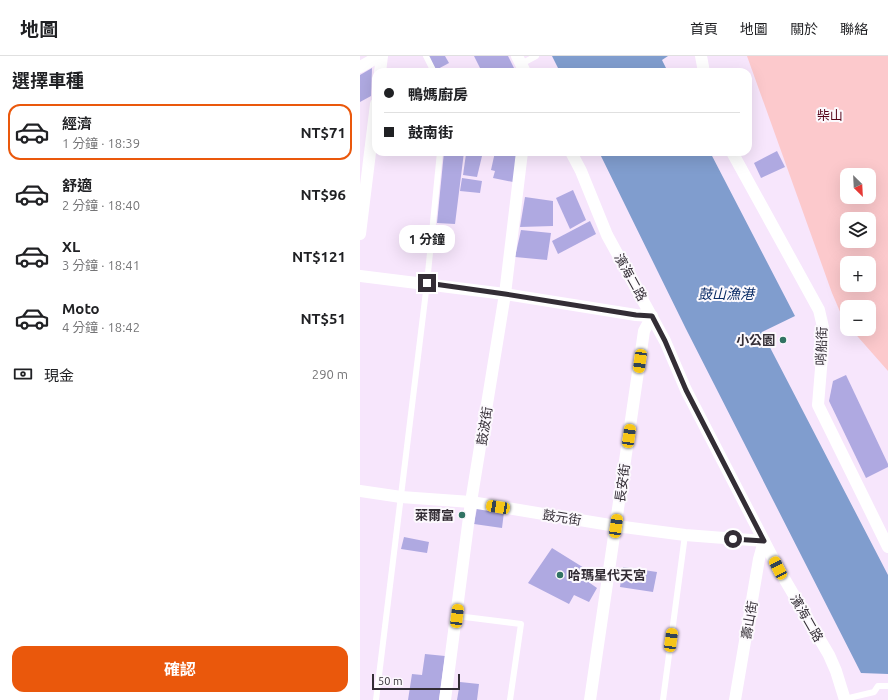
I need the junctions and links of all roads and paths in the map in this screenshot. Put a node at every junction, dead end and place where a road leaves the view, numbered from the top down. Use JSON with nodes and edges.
{"nodes":[{"id":1,"x":381,"y":56,"type":"edge"},
{"id":2,"x":426,"y":56,"type":"edge"},
{"id":3,"x":536,"y":56,"type":"edge"},
{"id":4,"x":701,"y":56,"type":"edge"},
{"id":5,"x":521,"y":64,"type":"edge"},
{"id":6,"x":360,"y":67,"type":"edge"},
{"id":7,"x":380,"y":68,"type":"edge"},
{"id":8,"x":432,"y":68,"type":"edge"},
{"id":9,"x":703,"y":68,"type":"edge"},
{"id":10,"x":372,"y":136,"type":"edge"},
{"id":11,"x":440,"y":156,"type":"edge"},
{"id":12,"x":522,"y":156,"type":"edge"},
{"id":13,"x":573,"y":156,"type":"edge"},
{"id":14,"x":734,"y":156,"type":"edge"},
{"id":15,"x":360,"y":234,"type":"edge"},
{"id":16,"x":360,"y":276,"type":"edge"},
{"id":17,"x":427,"y":283,"type":"junction"},
{"id":18,"x":505,"y":294,"type":"junction"},
{"id":19,"x":652,"y":316,"type":"junction"},
{"id":20,"x":360,"y":491,"type":"edge"},
{"id":21,"x":401,"y":496,"type":"junction"},
{"id":22,"x":471,"y":502,"type":"junction"},
{"id":23,"x":616,"y":526,"type":"junction"},
{"id":24,"x":685,"y":535,"type":"junction"},
{"id":25,"x":764,"y":541,"type":"junction"},
{"id":26,"x":888,"y":546,"type":"edge"},
{"id":27,"x":457,"y":616,"type":"junction"},
{"id":28,"x":888,"y":686,"type":"edge"},
{"id":29,"x":845,"y":699,"type":"edge"},
{"id":30,"x":376,"y":700,"type":"edge"},
{"id":31,"x":445,"y":700,"type":"edge"},
{"id":32,"x":510,"y":700,"type":"edge"},
{"id":33,"x":590,"y":700,"type":"edge"},
{"id":34,"x":663,"y":700,"type":"edge"},
{"id":35,"x":735,"y":700,"type":"edge"}],
"edges":[{"from":1,"to":6,"type":"street"},
{"from":1,"to":7,"type":"street"},
{"from":2,"to":8,"type":"lane"},
{"from":3,"to":5,"type":"lane"},
{"from":4,"to":9,"type":"street"},
{"from":10,"to":15,"type":"street"},
{"from":11,"to":17,"type":"lane"},
{"from":12,"to":18,"type":"street","name":"鼓波街"},
{"from":13,"to":19,"type":"street","name":"濱海二路"},
{"from":14,"to":26,"type":"street","name":"哨船街"},
{"from":16,"to":17,"type":"street"},
{"from":17,"to":18,"type":"street"},
{"from":17,"to":21,"type":"lane"},
{"from":18,"to":19,"type":"street"},
{"from":18,"to":22,"type":"street","name":"鼓波街"},
{"from":19,"to":23,"type":"street","name":"長安街"},
{"from":19,"to":25,"type":"street","name":"濱海二路"},
{"from":20,"to":21,"type":"street","name":"鼓元街"},
{"from":21,"to":22,"type":"street","name":"鼓元街"},
{"from":21,"to":30,"type":"lane"},
{"from":22,"to":23,"type":"street","name":"鼓元街"},
{"from":22,"to":27,"type":"street","name":"鼓波街"},
{"from":23,"to":24,"type":"street","name":"鼓元街"},
{"from":23,"to":33,"type":"street","name":"長安街"},
{"from":24,"to":25,"type":"street","name":"鼓元街"},
{"from":24,"to":34,"type":"lane"},
{"from":25,"to":29,"type":"street","name":"濱海二路"},
{"from":25,"to":35,"type":"street","name":"壽山街"},
{"from":27,"to":31,"type":"street","name":"鼓波街"},
{"from":27,"to":32,"type":"lane"},
{"from":28,"to":29,"type":"lane"}]}
